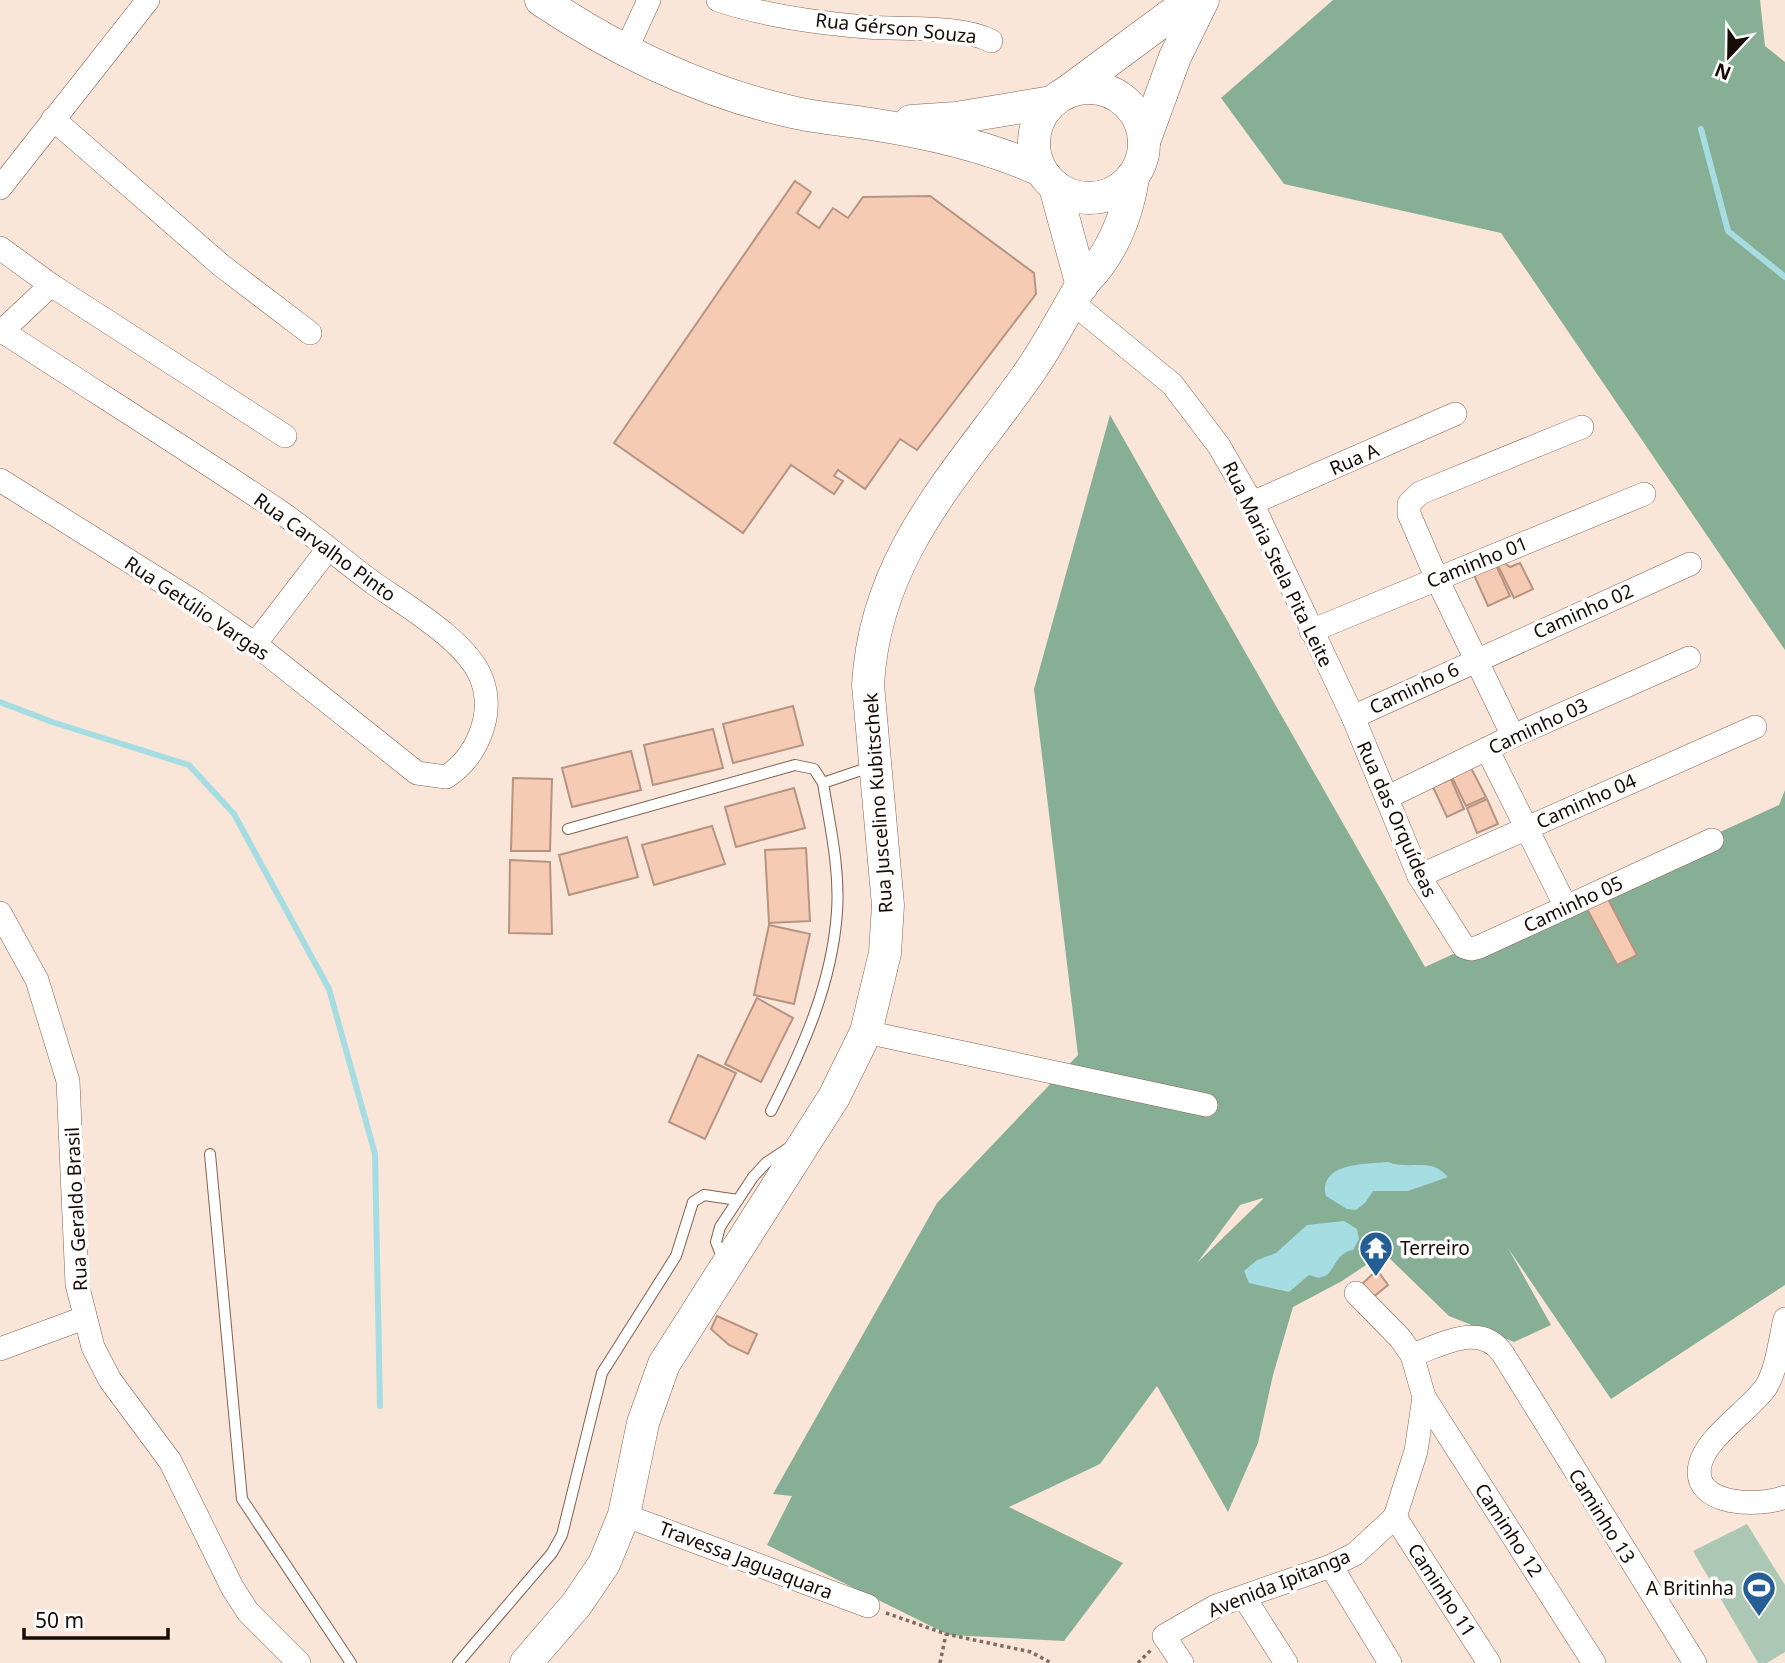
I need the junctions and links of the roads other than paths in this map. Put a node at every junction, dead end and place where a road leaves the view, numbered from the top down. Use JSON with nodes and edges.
{"nodes":[{"id":1,"x":148,"y":0,"type":"edge"},
{"id":2,"x":541,"y":0,"type":"edge"},
{"id":3,"x":649,"y":0,"type":"edge"},
{"id":4,"x":718,"y":0,"type":"edge"},
{"id":5,"x":1191,"y":0,"type":"edge"},
{"id":6,"x":1203,"y":0,"type":"edge"},
{"id":7,"x":990,"y":41,"type":"dead end"},
{"id":8,"x":626,"y":50,"type":"junction"},
{"id":9,"x":1060,"y":97,"type":"junction"},
{"id":10,"x":53,"y":119,"type":"junction"},
{"id":11,"x":871,"y":124,"type":"junction"},
{"id":12,"x":1145,"y":139,"type":"junction"},
{"id":13,"x":1048,"y":178,"type":"junction"},
{"id":14,"x":1133,"y":178,"type":"junction"},
{"id":15,"x":0,"y":188,"type":"edge"},
{"id":16,"x":0,"y":248,"type":"edge"},
{"id":17,"x":51,"y":285,"type":"junction"},
{"id":18,"x":1078,"y":294,"type":"junction"},
{"id":19,"x":1,"y":332,"type":"edge"},
{"id":20,"x":310,"y":333,"type":"dead end"},
{"id":21,"x":1455,"y":414,"type":"dead end"},
{"id":22,"x":1582,"y":427,"type":"dead end"},
{"id":23,"x":285,"y":436,"type":"dead end"},
{"id":24,"x":0,"y":480,"type":"edge"},
{"id":25,"x":1644,"y":494,"type":"dead end"},
{"id":26,"x":1252,"y":503,"type":"junction"},
{"id":27,"x":328,"y":549,"type":"junction"},
{"id":28,"x":1690,"y":564,"type":"dead end"},
{"id":29,"x":1437,"y":579,"type":"junction"},
{"id":30,"x":1311,"y":631,"type":"junction"},
{"id":31,"x":255,"y":644,"type":"junction"},
{"id":32,"x":1475,"y":659,"type":"junction"},
{"id":33,"x":1689,"y":659,"type":"dead end"},
{"id":34,"x":1353,"y":717,"type":"junction"},
{"id":35,"x":1755,"y":727,"type":"dead end"},
{"id":36,"x":1513,"y":736,"type":"junction"},
{"id":37,"x":1487,"y":749,"type":"junction"},
{"id":38,"x":384,"y":750,"type":"joint"},
{"id":39,"x":876,"y":765,"type":"junction"},
{"id":40,"x":823,"y":783,"type":"junction"},
{"id":41,"x":1388,"y":797,"type":"junction"},
{"id":42,"x":1528,"y":827,"type":"junction"},
{"id":43,"x":568,"y":829,"type":"dead end"},
{"id":44,"x":1712,"y":840,"type":"dead end"},
{"id":45,"x":1419,"y":876,"type":"junction"},
{"id":46,"x":1566,"y":907,"type":"junction"},
{"id":47,"x":0,"y":913,"type":"edge"},
{"id":48,"x":1444,"y":919,"type":"joint"},
{"id":49,"x":866,"y":1032,"type":"junction"},
{"id":50,"x":1206,"y":1105,"type":"dead end"},
{"id":51,"x":771,"y":1111,"type":"dead end"},
{"id":52,"x":810,"y":1134,"type":"junction"},
{"id":53,"x":210,"y":1154,"type":"dead end"},
{"id":54,"x":738,"y":1200,"type":"junction"},
{"id":55,"x":725,"y":1265,"type":"junction"},
{"id":56,"x":1356,"y":1293,"type":"dead end"},
{"id":57,"x":84,"y":1318,"type":"junction"},
{"id":58,"x":1785,"y":1319,"type":"edge"},
{"id":59,"x":0,"y":1349,"type":"edge"},
{"id":60,"x":1412,"y":1355,"type":"junction"},
{"id":61,"x":1424,"y":1397,"type":"junction"},
{"id":62,"x":1785,"y":1497,"type":"edge"},
{"id":63,"x":624,"y":1514,"type":"junction"},
{"id":64,"x":1395,"y":1517,"type":"junction"},
{"id":65,"x":1331,"y":1566,"type":"junction"},
{"id":66,"x":1244,"y":1597,"type":"junction"},
{"id":67,"x":868,"y":1606,"type":"road end"},
{"id":68,"x":299,"y":1663,"type":"edge"},
{"id":69,"x":351,"y":1663,"type":"edge"},
{"id":70,"x":458,"y":1663,"type":"edge"},
{"id":71,"x":526,"y":1663,"type":"edge"},
{"id":72,"x":1182,"y":1663,"type":"edge"},
{"id":73,"x":1286,"y":1663,"type":"edge"},
{"id":74,"x":1390,"y":1663,"type":"edge"},
{"id":75,"x":1489,"y":1663,"type":"edge"},
{"id":76,"x":1594,"y":1663,"type":"edge"},
{"id":77,"x":1695,"y":1663,"type":"edge"}],
"edges":[{"from":1,"to":10,"type":"street"},
{"from":2,"to":8,"type":"main road"},
{"from":3,"to":8,"type":"street"},
{"from":4,"to":7,"type":"street","name":"Rua Gérson Souza"},
{"from":5,"to":9,"type":"main road"},
{"from":6,"to":12,"type":"main road"},
{"from":8,"to":11,"type":"main road"},
{"from":9,"to":11,"type":"main road"},
{"from":9,"to":12,"type":"main road"},
{"from":9,"to":13,"type":"main road"},
{"from":10,"to":15,"type":"street"},
{"from":10,"to":20,"type":"street"},
{"from":11,"to":13,"type":"main road"},
{"from":12,"to":14,"type":"main road"},
{"from":13,"to":14,"type":"main road"},
{"from":13,"to":18,"type":"main road"},
{"from":14,"to":18,"type":"main road","name":"Rua Juscelino Kubitschek"},
{"from":16,"to":17,"type":"street"},
{"from":17,"to":19,"type":"street"},
{"from":17,"to":23,"type":"street"},
{"from":18,"to":26,"type":"street","name":"Rua Maria Stela Pita Leite"},
{"from":18,"to":39,"type":"main road","name":"Rua Juscelino Kubitschek"},
{"from":19,"to":27,"type":"street","name":"Rua Carvalho Pinto"},
{"from":21,"to":26,"type":"street","name":"Rua A"},
{"from":22,"to":29,"type":"street"},
{"from":24,"to":31,"type":"street","name":"Rua Getúlio Vargas"},
{"from":25,"to":29,"type":"street","name":"Caminho 01"},
{"from":26,"to":30,"type":"street","name":"Rua Maria Stela Pita Leite"},
{"from":27,"to":31,"type":"street"},
{"from":27,"to":38,"type":"street","name":"Rua Carvalho Pinto"},
{"from":28,"to":32,"type":"street","name":"Caminho 02"},
{"from":29,"to":30,"type":"street","name":"Caminho 01"},
{"from":29,"to":32,"type":"street"},
{"from":30,"to":34,"type":"street","name":"Rua Maria Stela Pita Leite"},
{"from":31,"to":38,"type":"street","name":"Rua Getúlio Vargas"},
{"from":32,"to":34,"type":"street","name":"Caminho 6"},
{"from":32,"to":36,"type":"street"},
{"from":33,"to":36,"type":"street","name":"Caminho 03"},
{"from":34,"to":41,"type":"street","name":"Rua das Orquídeas"},
{"from":35,"to":42,"type":"street","name":"Caminho 04"},
{"from":36,"to":37,"type":"street","name":"Caminho 03"},
{"from":37,"to":41,"type":"street","name":"Caminho 03"},
{"from":37,"to":42,"type":"street"},
{"from":39,"to":40,"type":"lane"},
{"from":39,"to":49,"type":"main road","name":"Rua Juscelino Kubitschek"},
{"from":40,"to":43,"type":"lane"},
{"from":40,"to":51,"type":"lane"},
{"from":41,"to":45,"type":"street","name":"Rua das Orquídeas"},
{"from":42,"to":45,"type":"street","name":"Caminho 04"},
{"from":42,"to":46,"type":"street"},
{"from":44,"to":46,"type":"street","name":"Caminho 05"},
{"from":45,"to":48,"type":"street","name":"Rua das Orquídeas"},
{"from":46,"to":48,"type":"street","name":"Caminho 05"},
{"from":47,"to":57,"type":"street","name":"Rua Geraldo Brasil"},
{"from":49,"to":50,"type":"street"},
{"from":49,"to":52,"type":"main road","name":"Rua Juscelino Kubitschek"},
{"from":52,"to":54,"type":"lane"},
{"from":52,"to":55,"type":"main road","name":"Rua Juscelino Kubitschek"},
{"from":53,"to":69,"type":"lane"},
{"from":54,"to":55,"type":"lane"},
{"from":54,"to":70,"type":"lane"},
{"from":55,"to":63,"type":"main road","name":"Rua Juscelino Kubitschek"},
{"from":56,"to":60,"type":"street"},
{"from":57,"to":59,"type":"street"},
{"from":57,"to":68,"type":"street","name":"Rua Geraldo Brasil"},
{"from":58,"to":62,"type":"street"},
{"from":60,"to":61,"type":"street","name":"Avenida Ipitanga"},
{"from":60,"to":77,"type":"street","name":"Caminho 13"},
{"from":61,"to":64,"type":"street","name":"Avenida Ipitanga"},
{"from":61,"to":76,"type":"street","name":"Caminho 12"},
{"from":63,"to":67,"type":"street","name":"Travessa Jaguaquara"},
{"from":63,"to":71,"type":"main road","name":"Rua Juscelino Kubitschek"},
{"from":64,"to":65,"type":"street","name":"Avenida Ipitanga"},
{"from":64,"to":75,"type":"street","name":"Caminho 11"},
{"from":65,"to":66,"type":"street","name":"Avenida Ipitanga"},
{"from":65,"to":74,"type":"street"},
{"from":66,"to":72,"type":"street","name":"Avenida Ipitanga"},
{"from":66,"to":73,"type":"street"}]}
